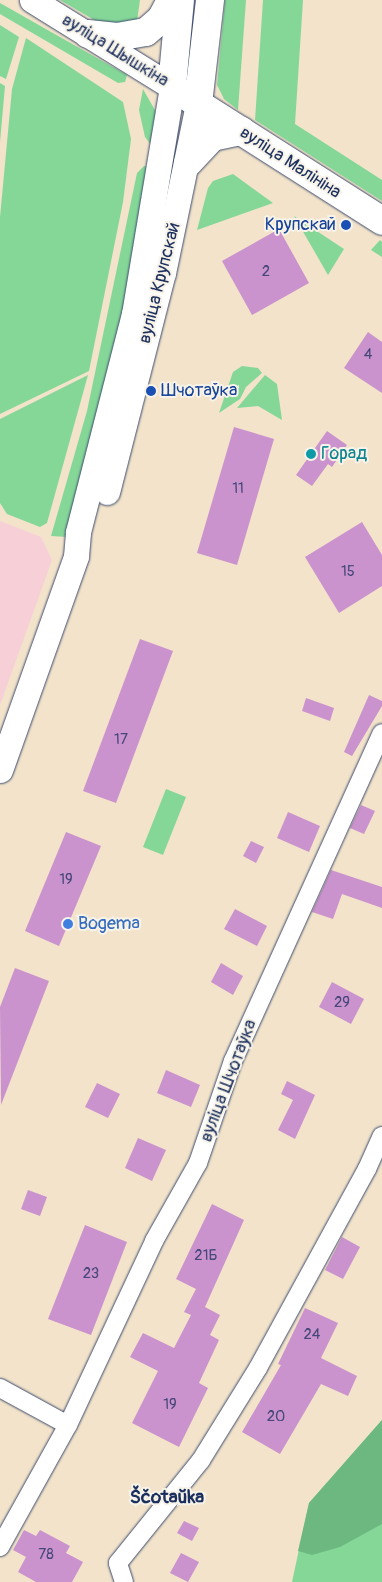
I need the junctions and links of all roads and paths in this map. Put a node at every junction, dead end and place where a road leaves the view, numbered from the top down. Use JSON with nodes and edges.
{"nodes":[{"id":1,"x":32,"y":0,"type":"edge"},
{"id":2,"x":171,"y":0,"type":"edge"},
{"id":3,"x":180,"y":0,"type":"edge"},
{"id":4,"x":210,"y":0,"type":"edge"},
{"id":5,"x":88,"y":34,"type":"junction"},
{"id":6,"x":172,"y":87,"type":"junction"},
{"id":7,"x":198,"y":104,"type":"junction"},
{"id":8,"x":241,"y":131,"type":"junction"},
{"id":9,"x":188,"y":163,"type":"junction"},
{"id":10,"x":382,"y":221,"type":"edge"},
{"id":11,"x":76,"y":556,"type":"junction"},
{"id":12,"x":382,"y":733,"type":"edge"},
{"id":13,"x":0,"y":770,"type":"edge"},
{"id":14,"x":382,"y":1136,"type":"edge"},
{"id":15,"x":0,"y":1388,"type":"edge"},
{"id":16,"x":68,"y":1425,"type":"junction"},
{"id":17,"x":0,"y":1548,"type":"edge"},
{"id":18,"x":124,"y":1582,"type":"edge"}],
"edges":[{"from":1,"to":5,"type":"street","name":"вуліца Шышкіна"},
{"from":2,"to":5,"type":"main road"},
{"from":3,"to":6,"type":"main road","name":"вуліца Крупскай"},
{"from":4,"to":7,"type":"main road","name":"вуліца Крупскай"},
{"from":5,"to":6,"type":"street","name":"вуліца Шышкіна"},
{"from":6,"to":7,"type":"main road","name":"вуліца Шышкіна"},
{"from":6,"to":11,"type":"street","name":"вуліца Крупскай"},
{"from":7,"to":8,"type":"main road","name":"вуліца Малініна"},
{"from":7,"to":9,"type":"street","name":"вуліца Крупскай"},
{"from":8,"to":9,"type":"main road"},
{"from":8,"to":10,"type":"main road","name":"вуліца Малініна"},
{"from":9,"to":11,"type":"street","name":"вуліца Крупскай"},
{"from":11,"to":13,"type":"street","name":"вуліца Крупскай"},
{"from":12,"to":16,"type":"street","name":"вуліца Шчотаўка"},
{"from":14,"to":18,"type":"street"},
{"from":15,"to":16,"type":"street"},
{"from":16,"to":17,"type":"street","name":"вуліца Шчотаўка"}]}
